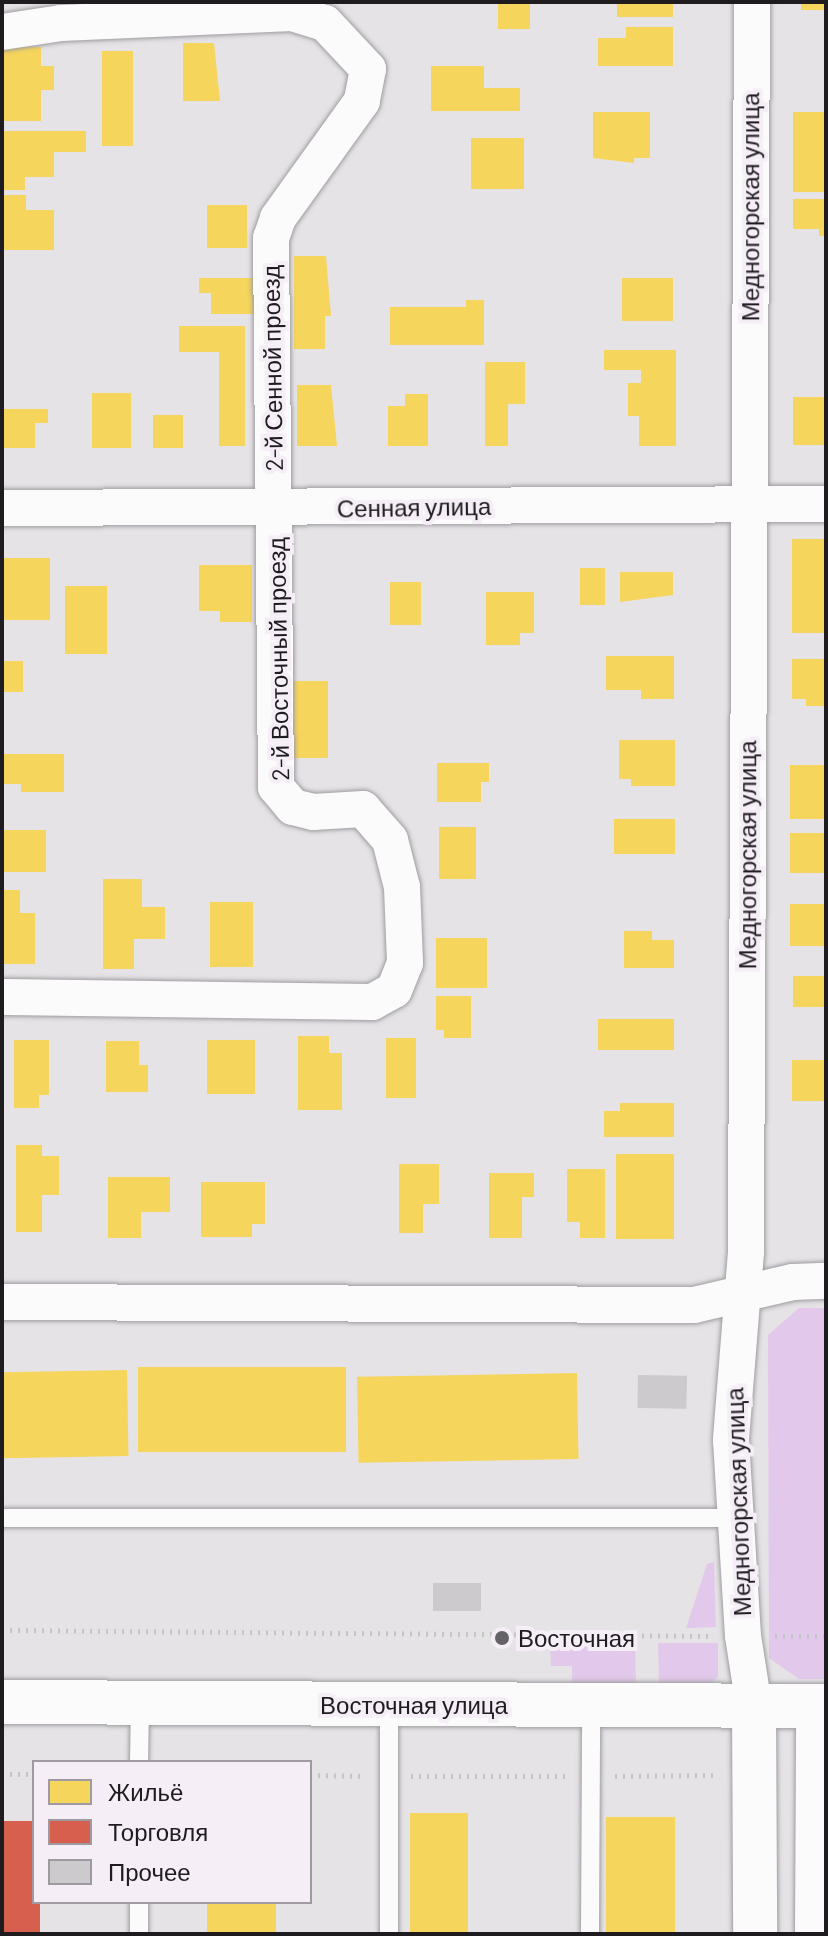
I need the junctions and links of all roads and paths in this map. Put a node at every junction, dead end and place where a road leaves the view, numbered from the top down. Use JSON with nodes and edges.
{"nodes":[{"id":1,"x":752,"y":2,"type":"edge"},
{"id":2,"x":2,"y":32,"type":"edge"},
{"id":3,"x":748,"y":503,"type":"junction"},
{"id":4,"x":826,"y":504,"type":"edge"},
{"id":5,"x":2,"y":508,"type":"edge"},
{"id":6,"x":276,"y":509,"type":"junction"},
{"id":7,"x":2,"y":997,"type":"edge"},
{"id":8,"x":826,"y":1281,"type":"edge"},
{"id":9,"x":744,"y":1293,"type":"junction"},
{"id":10,"x":2,"y":1302,"type":"edge"},
{"id":11,"x":2,"y":1518,"type":"edge"},
{"id":12,"x":733,"y":1518,"type":"junction"},
{"id":13,"x":2,"y":1630,"type":"edge"},
{"id":14,"x":743,"y":1636,"type":"junction"},
{"id":15,"x":826,"y":1636,"type":"edge"},
{"id":16,"x":2,"y":1702,"type":"edge"},
{"id":17,"x":140,"y":1702,"type":"junction"},
{"id":18,"x":389,"y":1705,"type":"junction"},
{"id":19,"x":591,"y":1706,"type":"junction"},
{"id":20,"x":754,"y":1706,"type":"junction"},
{"id":21,"x":822,"y":1706,"type":"edge"},
{"id":22,"x":139,"y":1760,"type":"edge"},
{"id":23,"x":2,"y":1774,"type":"edge"},
{"id":24,"x":32,"y":1774,"type":"edge"},
{"id":25,"x":312,"y":1775,"type":"edge"},
{"id":26,"x":721,"y":1775,"type":"dead end"},
{"id":27,"x":389,"y":1776,"type":"junction"},
{"id":28,"x":591,"y":1776,"type":"junction"},
{"id":29,"x":139,"y":1904,"type":"edge"},
{"id":30,"x":139,"y":1934,"type":"edge"},
{"id":31,"x":389,"y":1934,"type":"edge"},
{"id":32,"x":590,"y":1934,"type":"edge"},
{"id":33,"x":755,"y":1934,"type":"edge"},
{"id":34,"x":817,"y":1934,"type":"edge"}],
"edges":[{"from":1,"to":3,"type":"street","name":"Медногорская улица"},
{"from":2,"to":6,"type":"street","name":"2-й Сенной проезд"},
{"from":3,"to":4,"type":"street","name":"Сенная улица"},
{"from":3,"to":6,"type":"street","name":"Сенная улица"},
{"from":3,"to":9,"type":"street","name":"Медногорская улица"},
{"from":5,"to":6,"type":"street","name":"Сенная улица"},
{"from":6,"to":7,"type":"street","name":"2-й Восточный проезд"},
{"from":8,"to":9,"type":"street"},
{"from":9,"to":10,"type":"street"},
{"from":9,"to":12,"type":"street","name":"Медногорская улица"},
{"from":11,"to":12,"type":"lane"},
{"from":12,"to":14,"type":"street","name":"Медногорская улица"},
{"from":13,"to":14,"type":"path"},
{"from":14,"to":15,"type":"path"},
{"from":14,"to":20,"type":"street","name":"Медногорская улица"},
{"from":16,"to":17,"type":"main road","name":"Восточная улица"},
{"from":17,"to":18,"type":"main road","name":"Восточная улица"},
{"from":17,"to":22,"type":"lane"},
{"from":18,"to":19,"type":"main road","name":"Восточная улица"},
{"from":18,"to":27,"type":"lane"},
{"from":19,"to":20,"type":"main road","name":"Восточная улица"},
{"from":19,"to":28,"type":"lane"},
{"from":20,"to":21,"type":"main road","name":"Восточная улица"},
{"from":20,"to":33,"type":"main road"},
{"from":21,"to":34,"type":"main road"},
{"from":23,"to":24,"type":"path"},
{"from":25,"to":27,"type":"path"},
{"from":26,"to":28,"type":"path"},
{"from":27,"to":28,"type":"path"},
{"from":27,"to":31,"type":"lane"},
{"from":28,"to":32,"type":"lane"},
{"from":29,"to":30,"type":"lane"}]}
